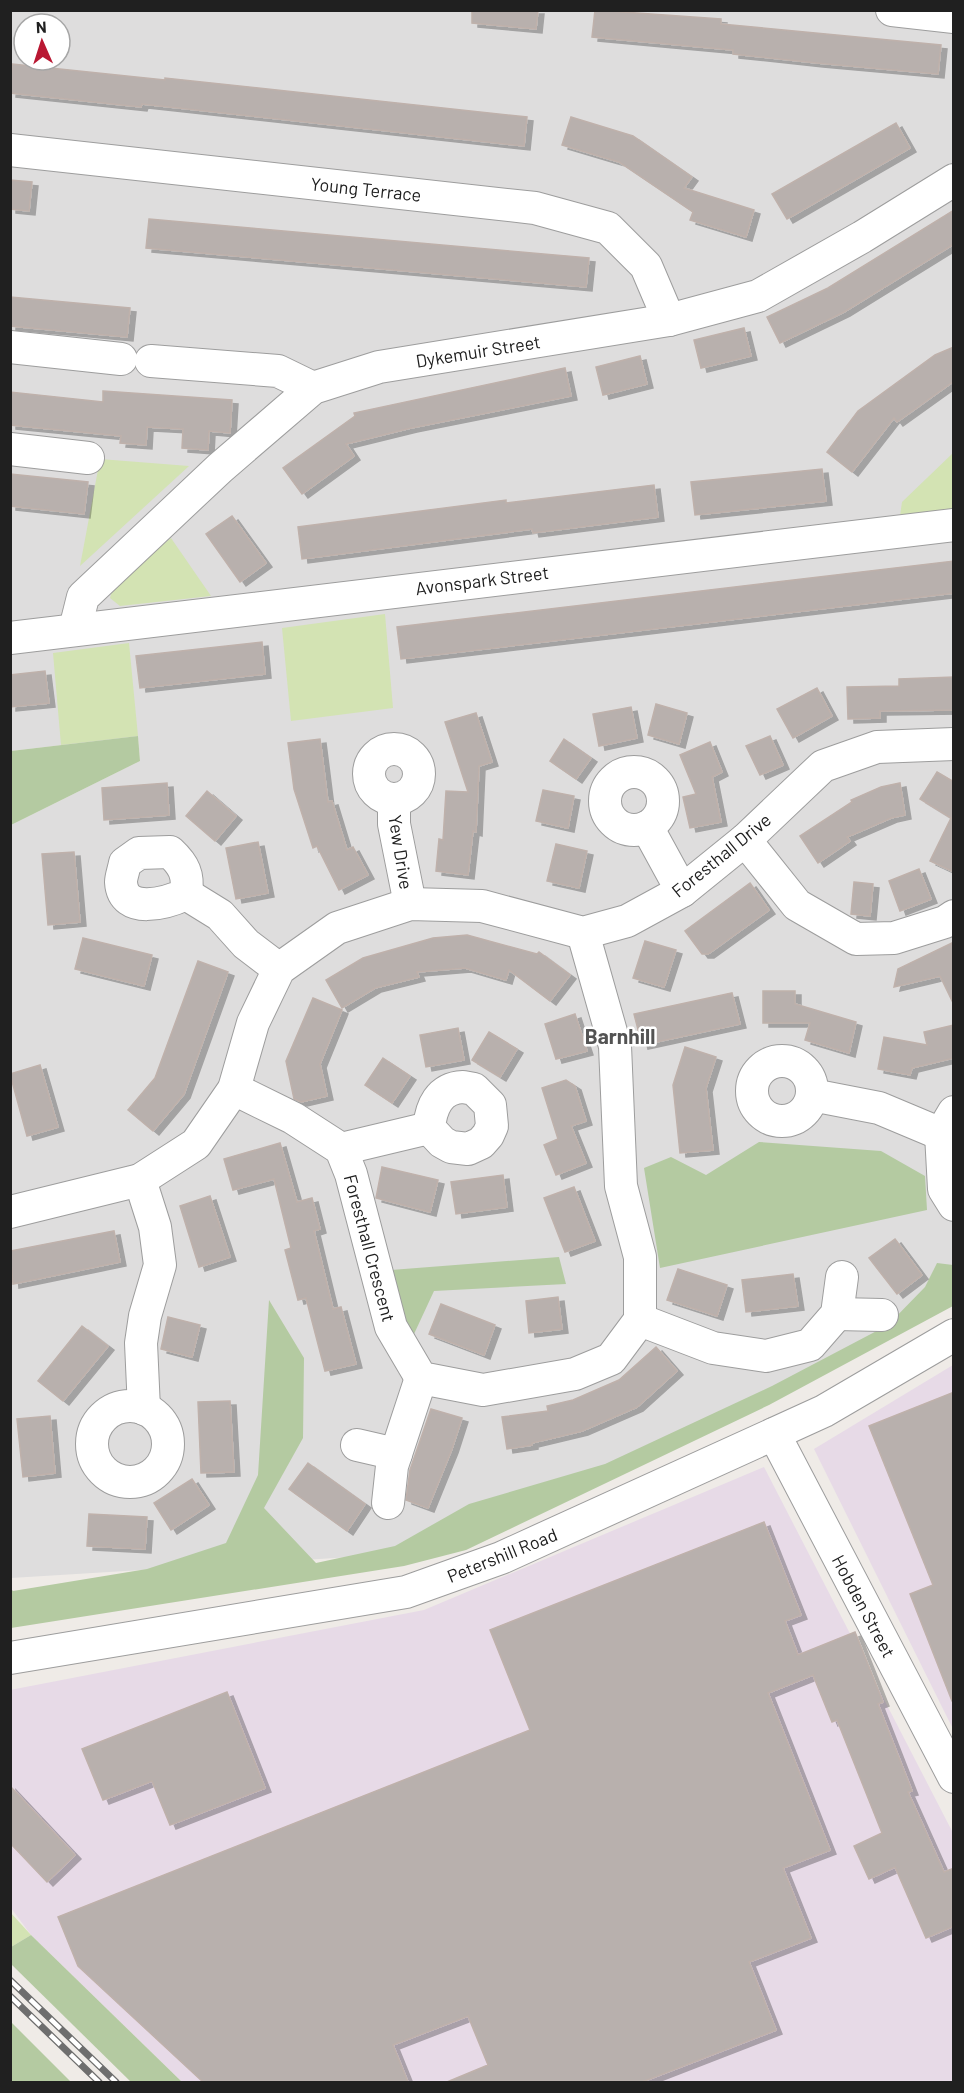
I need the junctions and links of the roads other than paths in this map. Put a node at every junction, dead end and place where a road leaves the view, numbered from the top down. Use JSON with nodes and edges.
{"nodes":[{"id":1,"x":892,"y":10,"type":"edge"},
{"id":2,"x":954,"y":17,"type":"edge"},
{"id":3,"x":10,"y":150,"type":"edge"},
{"id":4,"x":954,"y":180,"type":"edge"},
{"id":5,"x":669,"y":320,"type":"junction"},
{"id":6,"x":10,"y":347,"type":"edge"},
{"id":7,"x":313,"y":388,"type":"junction"},
{"id":8,"x":10,"y":449,"type":"edge"},
{"id":9,"x":88,"y":458,"type":"dead end"},
{"id":10,"x":954,"y":525,"type":"edge"},
{"id":11,"x":75,"y":629,"type":"junction"},
{"id":12,"x":10,"y":638,"type":"edge"},
{"id":13,"x":954,"y":744,"type":"edge"},
{"id":14,"x":394,"y":800,"type":"dead end"},
{"id":15,"x":647,"y":827,"type":"dead end"},
{"id":16,"x":745,"y":840,"type":"junction"},
{"id":17,"x":682,"y":891,"type":"junction"},
{"id":18,"x":186,"y":894,"type":"dead end"},
{"id":19,"x":410,"y":904,"type":"junction"},
{"id":20,"x":954,"y":916,"type":"edge"},
{"id":21,"x":583,"y":933,"type":"junction"},
{"id":22,"x":279,"y":969,"type":"junction"},
{"id":23,"x":234,"y":1089,"type":"junction"},
{"id":24,"x":812,"y":1095,"type":"dead end"},
{"id":25,"x":947,"y":1123,"type":"edge"},
{"id":26,"x":429,"y":1128,"type":"dead end"},
{"id":27,"x":341,"y":1149,"type":"junction"},
{"id":28,"x":140,"y":1180,"type":"junction"},
{"id":29,"x":954,"y":1205,"type":"edge"},
{"id":30,"x":11,"y":1209,"type":"edge"},
{"id":31,"x":842,"y":1277,"type":"dead end"},
{"id":32,"x":837,"y":1314,"type":"junction"},
{"id":33,"x":882,"y":1315,"type":"dead end"},
{"id":34,"x":640,"y":1320,"type":"junction"},
{"id":35,"x":954,"y":1335,"type":"edge"},
{"id":36,"x":422,"y":1378,"type":"junction"},
{"id":37,"x":144,"y":1409,"type":"dead end"},
{"id":38,"x":774,"y":1434,"type":"junction"},
{"id":39,"x":357,"y":1445,"type":"dead end"},
{"id":40,"x":396,"y":1454,"type":"junction"},
{"id":41,"x":388,"y":1503,"type":"dead end"},
{"id":42,"x":10,"y":1658,"type":"edge"},
{"id":43,"x":952,"y":1771,"type":"edge"}],
"edges":[{"from":1,"to":2,"type":"street"},
{"from":3,"to":5,"type":"street","name":"Young Terrace"},
{"from":4,"to":5,"type":"street","name":"Dykemuir Street"},
{"from":5,"to":7,"type":"street","name":"Dykemuir Street"},
{"from":6,"to":7,"type":"street"},
{"from":7,"to":11,"type":"street","name":"Dykemuir Street"},
{"from":8,"to":9,"type":"street"},
{"from":10,"to":11,"type":"street","name":"Avonspark Street"},
{"from":11,"to":12,"type":"street","name":"Avonspark Street"},
{"from":13,"to":16,"type":"street","name":"Foresthall Drive"},
{"from":14,"to":19,"type":"street","name":"Yew Drive"},
{"from":15,"to":17,"type":"street"},
{"from":16,"to":17,"type":"street","name":"Foresthall Drive"},
{"from":16,"to":20,"type":"street"},
{"from":17,"to":21,"type":"street","name":"Foresthall Drive"},
{"from":18,"to":22,"type":"street"},
{"from":19,"to":21,"type":"street"},
{"from":19,"to":22,"type":"street"},
{"from":21,"to":34,"type":"street"},
{"from":22,"to":23,"type":"street"},
{"from":23,"to":27,"type":"street"},
{"from":23,"to":28,"type":"street"},
{"from":24,"to":25,"type":"street"},
{"from":25,"to":29,"type":"street"},
{"from":26,"to":27,"type":"street"},
{"from":27,"to":36,"type":"street","name":"Foresthall Crescent"},
{"from":28,"to":30,"type":"street"},
{"from":28,"to":37,"type":"street"},
{"from":31,"to":32,"type":"street"},
{"from":32,"to":33,"type":"street"},
{"from":32,"to":34,"type":"street"},
{"from":34,"to":36,"type":"street"},
{"from":35,"to":38,"type":"street","name":"Petershill Road"},
{"from":36,"to":40,"type":"street"},
{"from":38,"to":42,"type":"street","name":"Petershill Road"},
{"from":38,"to":43,"type":"street","name":"Hobden Street"},
{"from":39,"to":40,"type":"street"},
{"from":40,"to":41,"type":"street"}]}
